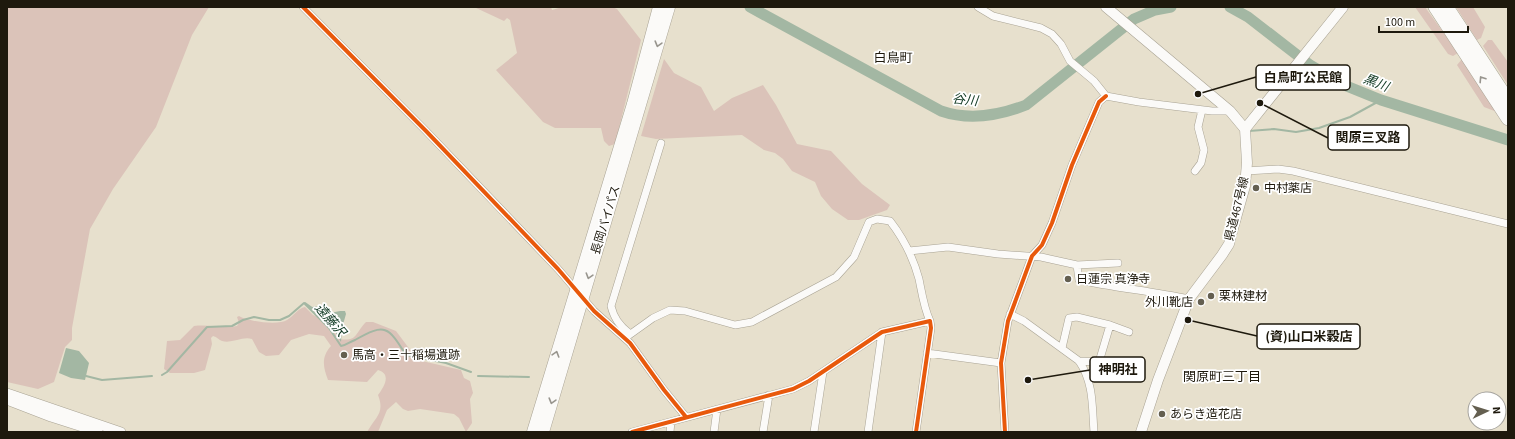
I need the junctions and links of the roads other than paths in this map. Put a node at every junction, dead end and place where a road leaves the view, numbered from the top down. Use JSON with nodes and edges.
{"nodes":[{"id":1,"x":302,"y":7,"type":"edge"},
{"id":2,"x":659,"y":7,"type":"edge"},
{"id":3,"x":669,"y":7,"type":"edge"},
{"id":4,"x":978,"y":7,"type":"edge"},
{"id":5,"x":1106,"y":7,"type":"edge"},
{"id":6,"x":1343,"y":7,"type":"edge"},
{"id":7,"x":1435,"y":7,"type":"edge"},
{"id":8,"x":1447,"y":7,"type":"edge"},
{"id":9,"x":1106,"y":96,"type":"junction"},
{"id":10,"x":1202,"y":110,"type":"junction"},
{"id":11,"x":1506,"y":110,"type":"edge"},
{"id":12,"x":1230,"y":111,"type":"junction"},
{"id":13,"x":1244,"y":129,"type":"junction"},
{"id":14,"x":661,"y":142,"type":"dead end"},
{"id":15,"x":1195,"y":171,"type":"dead end"},
{"id":16,"x":1246,"y":171,"type":"junction"},
{"id":17,"x":1508,"y":224,"type":"edge"},
{"id":18,"x":909,"y":251,"type":"junction"},
{"id":19,"x":1032,"y":256,"type":"junction"},
{"id":20,"x":1118,"y":263,"type":"dead end"},
{"id":21,"x":1078,"y":265,"type":"junction"},
{"id":22,"x":579,"y":292,"type":"junction"},
{"id":23,"x":1189,"y":299,"type":"junction"},
{"id":24,"x":1010,"y":314,"type":"junction"},
{"id":25,"x":930,"y":321,"type":"junction"},
{"id":26,"x":1110,"y":325,"type":"junction"},
{"id":27,"x":882,"y":332,"type":"junction"},
{"id":28,"x":1129,"y":332,"type":"dead end"},
{"id":29,"x":627,"y":336,"type":"junction"},
{"id":30,"x":1062,"y":348,"type":"junction"},
{"id":31,"x":928,"y":353,"type":"junction"},
{"id":32,"x":1078,"y":361,"type":"junction"},
{"id":33,"x":1001,"y":363,"type":"junction"},
{"id":34,"x":823,"y":372,"type":"junction"},
{"id":35,"x":7,"y":393,"type":"edge"},
{"id":36,"x":769,"y":395,"type":"junction"},
{"id":37,"x":7,"y":400,"type":"edge"},
{"id":38,"x":717,"y":409,"type":"junction"},
{"id":39,"x":686,"y":417,"type":"junction"},
{"id":40,"x":671,"y":422,"type":"junction"},
{"id":41,"x":98,"y":432,"type":"edge"},
{"id":42,"x":121,"y":432,"type":"edge"},
{"id":43,"x":533,"y":432,"type":"edge"},
{"id":44,"x":543,"y":432,"type":"edge"},
{"id":45,"x":632,"y":432,"type":"edge"},
{"id":46,"x":670,"y":432,"type":"edge"},
{"id":47,"x":714,"y":432,"type":"edge"},
{"id":48,"x":763,"y":432,"type":"edge"},
{"id":49,"x":814,"y":432,"type":"edge"},
{"id":50,"x":868,"y":432,"type":"edge"},
{"id":51,"x":916,"y":432,"type":"edge"},
{"id":52,"x":1005,"y":432,"type":"edge"},
{"id":53,"x":1094,"y":432,"type":"edge"},
{"id":54,"x":1141,"y":432,"type":"edge"}],
"edges":[{"from":1,"to":22,"type":"street"},
{"from":2,"to":22,"type":"highway","name":"長岡バイパス"},
{"from":3,"to":22,"type":"highway","name":"長岡バイパス","one_way":true},
{"from":4,"to":9,"type":"street"},
{"from":5,"to":12,"type":"main road"},
{"from":6,"to":13,"type":"main road"},
{"from":11,"to":7,"type":"highway","one_way":true},
{"from":8,"to":11,"type":"highway"},
{"from":9,"to":10,"type":"street"},
{"from":9,"to":19,"type":"street"},
{"from":10,"to":12,"type":"street"},
{"from":10,"to":15,"type":"street"},
{"from":12,"to":13,"type":"main road"},
{"from":13,"to":16,"type":"main road","name":"県道467号線"},
{"from":14,"to":29,"type":"street"},
{"from":16,"to":17,"type":"street"},
{"from":16,"to":23,"type":"main road","name":"県道467号線"},
{"from":18,"to":19,"type":"street"},
{"from":18,"to":25,"type":"street"},
{"from":18,"to":29,"type":"street"},
{"from":19,"to":21,"type":"street"},
{"from":19,"to":24,"type":"street"},
{"from":20,"to":21,"type":"street"},
{"from":21,"to":23,"type":"street"},
{"from":22,"to":29,"type":"street"},
{"from":43,"to":22,"type":"highway","name":"長岡バイパス","one_way":true},
{"from":22,"to":44,"type":"highway","name":"長岡バイパス","one_way":true},
{"from":23,"to":54,"type":"main road","name":"県道467号線"},
{"from":24,"to":30,"type":"street"},
{"from":24,"to":33,"type":"street"},
{"from":25,"to":27,"type":"street"},
{"from":25,"to":31,"type":"street"},
{"from":26,"to":28,"type":"street"},
{"from":26,"to":30,"type":"street"},
{"from":26,"to":32,"type":"street"},
{"from":27,"to":34,"type":"street"},
{"from":27,"to":50,"type":"street"},
{"from":29,"to":39,"type":"street"},
{"from":30,"to":32,"type":"street"},
{"from":31,"to":33,"type":"street"},
{"from":31,"to":51,"type":"street"},
{"from":32,"to":53,"type":"street"},
{"from":33,"to":52,"type":"street"},
{"from":34,"to":36,"type":"street"},
{"from":34,"to":49,"type":"street"},
{"from":35,"to":42,"type":"street"},
{"from":36,"to":38,"type":"street"},
{"from":36,"to":48,"type":"street"},
{"from":37,"to":41,"type":"street"},
{"from":38,"to":39,"type":"street"},
{"from":38,"to":47,"type":"street"},
{"from":39,"to":40,"type":"street"},
{"from":40,"to":45,"type":"street"},
{"from":40,"to":46,"type":"street"}]}
